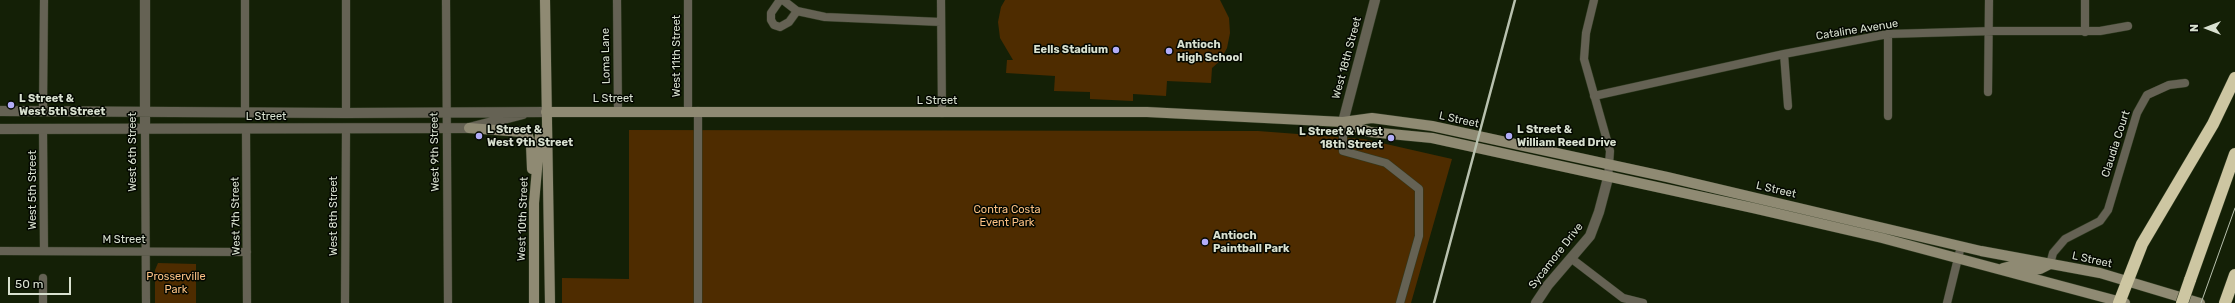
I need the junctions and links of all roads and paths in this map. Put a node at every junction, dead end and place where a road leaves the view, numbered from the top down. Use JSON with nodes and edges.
{"nodes":[{"id":1,"x":44,"y":0,"type":"edge"},
{"id":2,"x":145,"y":0,"type":"edge"},
{"id":3,"x":245,"y":0,"type":"edge"},
{"id":4,"x":346,"y":0,"type":"edge"},
{"id":5,"x":446,"y":0,"type":"edge"},
{"id":6,"x":545,"y":0,"type":"edge"},
{"id":7,"x":617,"y":0,"type":"edge"},
{"id":8,"x":688,"y":0,"type":"edge"},
{"id":9,"x":780,"y":0,"type":"edge"},
{"id":10,"x":783,"y":0,"type":"edge"},
{"id":11,"x":941,"y":0,"type":"edge"},
{"id":12,"x":1375,"y":0,"type":"edge"},
{"id":13,"x":1594,"y":0,"type":"edge"},
{"id":14,"x":1989,"y":0,"type":"edge"},
{"id":15,"x":2085,"y":0,"type":"edge"},
{"id":16,"x":797,"y":11,"type":"junction"},
{"id":17,"x":941,"y":22,"type":"junction"},
{"id":18,"x":2128,"y":26,"type":"dead end"},
{"id":19,"x":1989,"y":31,"type":"junction"},
{"id":20,"x":2085,"y":32,"type":"junction"},
{"id":21,"x":1888,"y":34,"type":"junction"},
{"id":22,"x":1784,"y":54,"type":"junction"},
{"id":23,"x":2235,"y":78,"type":"edge"},
{"id":24,"x":2186,"y":83,"type":"dead end"},
{"id":25,"x":1988,"y":92,"type":"dead end"},
{"id":26,"x":1594,"y":96,"type":"junction"},
{"id":27,"x":1788,"y":106,"type":"dead end"},
{"id":28,"x":0,"y":111,"type":"edge"},
{"id":29,"x":618,"y":111,"type":"junction"},
{"id":30,"x":693,"y":111,"type":"junction"},
{"id":31,"x":43,"y":112,"type":"junction"},
{"id":32,"x":145,"y":112,"type":"junction"},
{"id":33,"x":245,"y":112,"type":"junction"},
{"id":34,"x":530,"y":112,"type":"junction"},
{"id":35,"x":546,"y":112,"type":"junction"},
{"id":36,"x":346,"y":113,"type":"junction"},
{"id":37,"x":446,"y":113,"type":"junction"},
{"id":38,"x":942,"y":113,"type":"junction"},
{"id":39,"x":1888,"y":116,"type":"dead end"},
{"id":40,"x":1343,"y":122,"type":"junction"},
{"id":41,"x":469,"y":128,"type":"junction"},
{"id":42,"x":0,"y":129,"type":"edge"},
{"id":43,"x":43,"y":129,"type":"junction"},
{"id":44,"x":145,"y":129,"type":"junction"},
{"id":45,"x":246,"y":129,"type":"junction"},
{"id":46,"x":346,"y":129,"type":"junction"},
{"id":47,"x":446,"y":129,"type":"junction"},
{"id":48,"x":2235,"y":154,"type":"edge"},
{"id":49,"x":1609,"y":165,"type":"junction"},
{"id":50,"x":1608,"y":178,"type":"junction"},
{"id":51,"x":534,"y":203,"type":"junction"},
{"id":52,"x":1961,"y":246,"type":"junction"},
{"id":53,"x":0,"y":251,"type":"edge"},
{"id":54,"x":44,"y":251,"type":"junction"},
{"id":55,"x":146,"y":251,"type":"junction"},
{"id":56,"x":247,"y":252,"type":"junction"},
{"id":57,"x":1572,"y":259,"type":"junction"},
{"id":58,"x":1958,"y":259,"type":"junction"},
{"id":59,"x":2050,"y":264,"type":"junction"},
{"id":60,"x":1997,"y":270,"type":"junction"},
{"id":61,"x":2235,"y":275,"type":"edge"},
{"id":62,"x":43,"y":278,"type":"dead end"},
{"id":63,"x":2127,"y":281,"type":"junction"},
{"id":64,"x":2226,"y":299,"type":"edge"},
{"id":65,"x":2121,"y":302,"type":"edge"},
{"id":66,"x":43,"y":303,"type":"edge"},
{"id":67,"x":146,"y":303,"type":"edge"},
{"id":68,"x":246,"y":303,"type":"edge"},
{"id":69,"x":345,"y":303,"type":"edge"},
{"id":70,"x":448,"y":303,"type":"edge"},
{"id":71,"x":534,"y":303,"type":"edge"},
{"id":72,"x":550,"y":303,"type":"edge"},
{"id":73,"x":698,"y":303,"type":"edge"},
{"id":74,"x":1400,"y":303,"type":"edge"},
{"id":75,"x":1536,"y":303,"type":"edge"},
{"id":76,"x":1643,"y":303,"type":"edge"},
{"id":77,"x":1947,"y":303,"type":"edge"},
{"id":78,"x":2182,"y":303,"type":"edge"},
{"id":79,"x":2200,"y":303,"type":"edge"}],
"edges":[{"from":1,"to":31,"type":"street"},
{"from":2,"to":32,"type":"street","name":"West 6th Street"},
{"from":3,"to":33,"type":"street"},
{"from":4,"to":36,"type":"street"},
{"from":5,"to":37,"type":"street","name":"West 9th Street"},
{"from":6,"to":35,"type":"main road","name":"West 10th Street"},
{"from":7,"to":29,"type":"street","name":"Loma Lane"},
{"from":8,"to":30,"type":"street","name":"West 11th Street"},
{"from":9,"to":16,"type":"street"},
{"from":10,"to":16,"type":"street"},
{"from":11,"to":17,"type":"street"},
{"from":12,"to":40,"type":"street","name":"West 18th Street"},
{"from":13,"to":26,"type":"street"},
{"from":14,"to":19,"type":"street"},
{"from":15,"to":20,"type":"street"},
{"from":16,"to":17,"type":"street"},
{"from":17,"to":38,"type":"street"},
{"from":18,"to":20,"type":"street","name":"Cataline Avenue"},
{"from":19,"to":20,"type":"street","name":"Cataline Avenue"},
{"from":19,"to":21,"type":"street","name":"Cataline Avenue"},
{"from":19,"to":25,"type":"street"},
{"from":21,"to":22,"type":"street","name":"Cataline Avenue"},
{"from":21,"to":39,"type":"street"},
{"from":22,"to":26,"type":"street","name":"Cataline Avenue"},
{"from":22,"to":27,"type":"street"},
{"from":23,"to":63,"type":"highway"},
{"from":24,"to":59,"type":"street","name":"Claudia Court"},
{"from":26,"to":49,"type":"street"},
{"from":28,"to":31,"type":"street","name":"L Street"},
{"from":29,"to":30,"type":"main road","name":"L Street"},
{"from":29,"to":35,"type":"main road","name":"L Street"},
{"from":30,"to":38,"type":"main road","name":"L Street"},
{"from":30,"to":73,"type":"street","name":"West 11th Street"},
{"from":31,"to":32,"type":"street","name":"L Street"},
{"from":32,"to":33,"type":"street","name":"L Street"},
{"from":32,"to":44,"type":"street","name":"West 6th Street"},
{"from":33,"to":36,"type":"street","name":"L Street"},
{"from":34,"to":35,"type":"street","name":"L Street"},
{"from":34,"to":37,"type":"street","name":"L Street"},
{"from":34,"to":41,"type":"street","name":"L Street"},
{"from":35,"to":51,"type":"main road","name":"West 10th Street"},
{"from":35,"to":72,"type":"main road","name":"West 10th Street"},
{"from":36,"to":37,"type":"street","name":"L Street"},
{"from":37,"to":47,"type":"street","name":"West 9th Street"},
{"from":38,"to":40,"type":"main road","name":"L Street"},
{"from":40,"to":49,"type":"main road","name":"L Street"},
{"from":40,"to":50,"type":"main road","name":"L Street"},
{"from":40,"to":74,"type":"street"},
{"from":41,"to":47,"type":"street","name":"L Street"},
{"from":41,"to":51,"type":"main road"},
{"from":42,"to":43,"type":"street","name":"L Street"},
{"from":43,"to":44,"type":"street","name":"L Street"},
{"from":43,"to":54,"type":"street","name":"West 5th Street"},
{"from":44,"to":45,"type":"street","name":"L Street"},
{"from":44,"to":55,"type":"street","name":"West 6th Street"},
{"from":45,"to":46,"type":"street","name":"L Street"},
{"from":45,"to":56,"type":"street","name":"West 7th Street"},
{"from":46,"to":47,"type":"street","name":"L Street"},
{"from":46,"to":69,"type":"street","name":"West 8th Street"},
{"from":47,"to":70,"type":"street","name":"West 9th Street"},
{"from":48,"to":78,"type":"highway","bridge":true},
{"from":49,"to":50,"type":"street"},
{"from":49,"to":52,"type":"main road","name":"L Street"},
{"from":50,"to":57,"type":"street","name":"Sycamore Drive"},
{"from":50,"to":58,"type":"main road","name":"L Street"},
{"from":51,"to":71,"type":"main road","name":"West 10th Street"},
{"from":52,"to":58,"type":"street"},
{"from":52,"to":59,"type":"main road","name":"L Street"},
{"from":53,"to":54,"type":"street","name":"M Street"},
{"from":54,"to":55,"type":"street","name":"M Street"},
{"from":55,"to":56,"type":"street","name":"M Street"},
{"from":55,"to":67,"type":"street","name":"West 6th Street"},
{"from":56,"to":68,"type":"street","name":"West 7th Street"},
{"from":57,"to":75,"type":"street","name":"Sycamore Drive"},
{"from":57,"to":76,"type":"street"},
{"from":58,"to":60,"type":"main road","name":"L Street"},
{"from":58,"to":77,"type":"street"},
{"from":59,"to":60,"type":"main road"},
{"from":59,"to":63,"type":"main road","name":"L Street"},
{"from":60,"to":65,"type":"main road","name":"L Street"},
{"from":61,"to":64,"type":"highway"},
{"from":62,"to":66,"type":"street"},
{"from":63,"to":65,"type":"highway"},
{"from":63,"to":79,"type":"main road","name":"L Street"}]}
